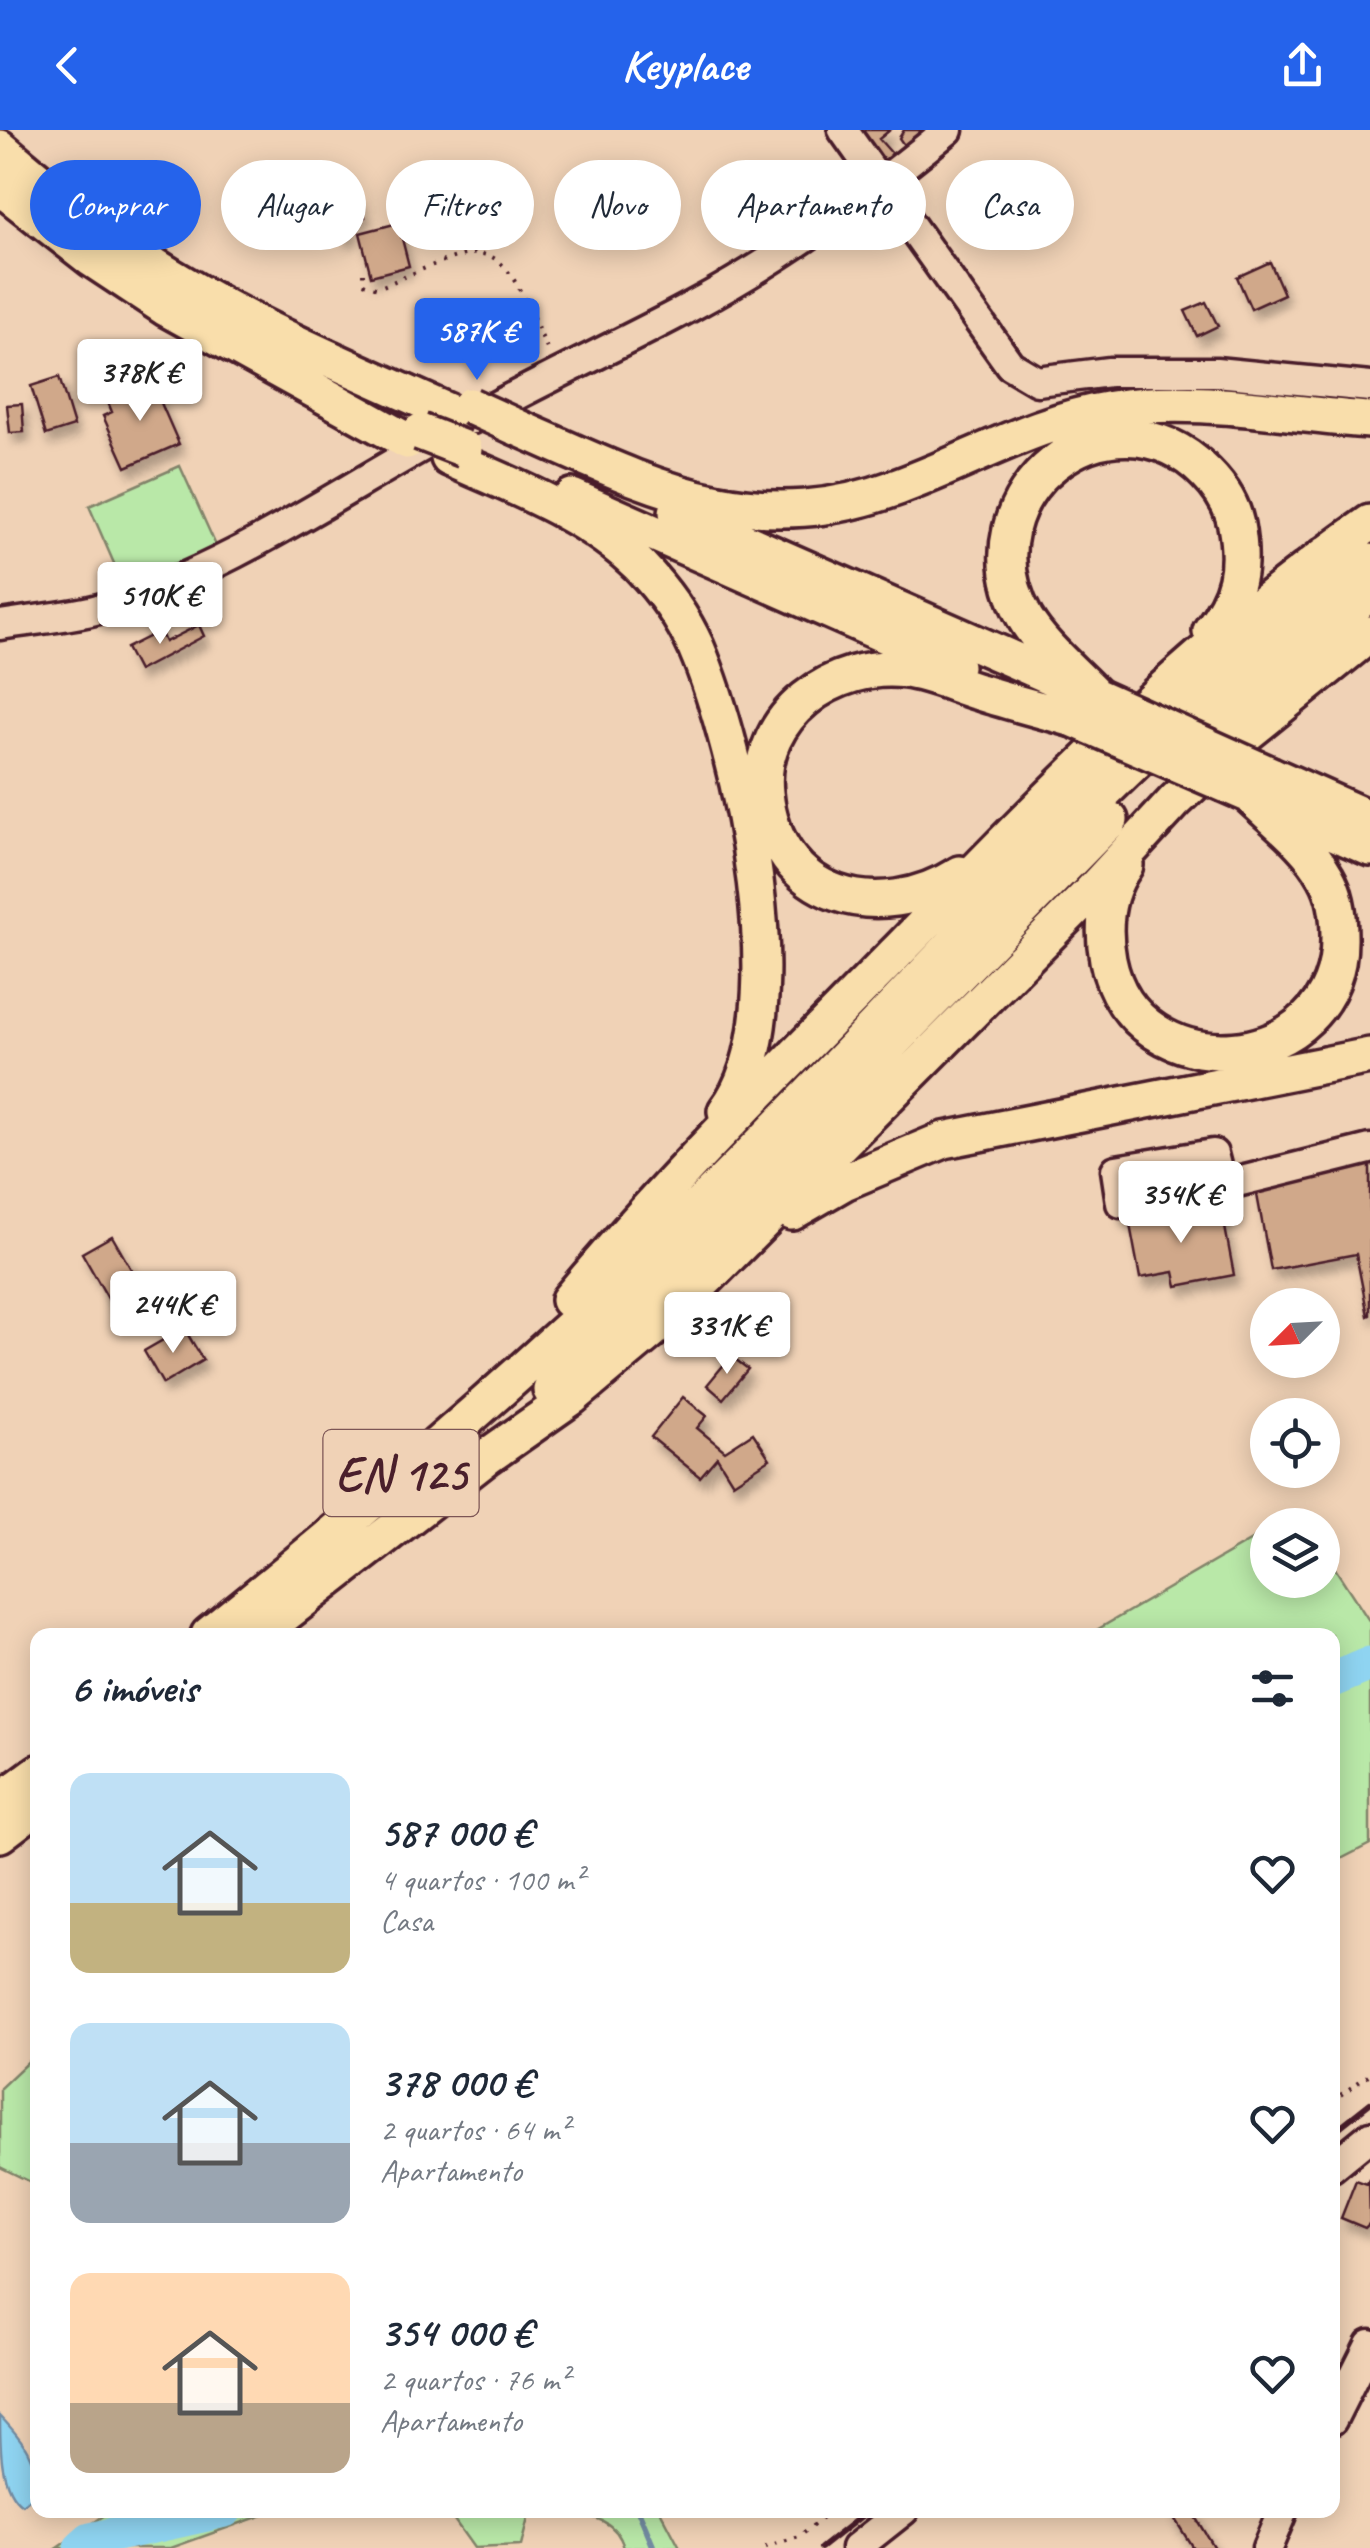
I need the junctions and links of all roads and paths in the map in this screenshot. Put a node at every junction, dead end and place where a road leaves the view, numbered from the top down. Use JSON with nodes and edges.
{"nodes":[{"id":1,"x":844,"y":130,"type":"edge"},
{"id":2,"x":948,"y":130,"type":"edge"},
{"id":3,"x":0,"y":148,"type":"edge"},
{"id":4,"x":867,"y":160,"type":"edge"},
{"id":5,"x":912,"y":160,"type":"edge"},
{"id":6,"x":0,"y":188,"type":"edge"},
{"id":7,"x":926,"y":244,"type":"edge"},
{"id":8,"x":786,"y":250,"type":"edge"},
{"id":9,"x":363,"y":273,"type":"dead end"},
{"id":10,"x":558,"y":374,"type":"junction"},
{"id":11,"x":1370,"y":387,"type":"edge"},
{"id":12,"x":1370,"y":420,"type":"edge"},
{"id":13,"x":504,"y":429,"type":"junction"},
{"id":14,"x":456,"y":453,"type":"junction"},
{"id":15,"x":1370,"y":523,"type":"edge"},
{"id":16,"x":1370,"y":562,"type":"edge"},
{"id":17,"x":1370,"y":593,"type":"edge"},
{"id":18,"x":0,"y":624,"type":"edge"},
{"id":19,"x":1370,"y":634,"type":"edge"},
{"id":20,"x":1156,"y":691,"type":"junction"},
{"id":21,"x":1086,"y":708,"type":"junction"},
{"id":22,"x":1248,"y":794,"type":"junction"},
{"id":23,"x":1321,"y":796,"type":"junction"},
{"id":24,"x":1176,"y":801,"type":"junction"},
{"id":25,"x":1370,"y":808,"type":"edge"},
{"id":26,"x":1370,"y":819,"type":"edge"},
{"id":27,"x":1008,"y":838,"type":"junction"},
{"id":28,"x":1370,"y":848,"type":"edge"},
{"id":29,"x":1370,"y":1056,"type":"edge"},
{"id":30,"x":1370,"y":1149,"type":"edge"},
{"id":31,"x":1231,"y":1184,"type":"dead end"},
{"id":32,"x":648,"y":1206,"type":"junction"},
{"id":33,"x":727,"y":1260,"type":"junction"},
{"id":34,"x":492,"y":1392,"type":"junction"},
{"id":35,"x":488,"y":1456,"type":"junction"},
{"id":36,"x":218,"y":1628,"type":"edge"},
{"id":37,"x":267,"y":1628,"type":"edge"},
{"id":38,"x":30,"y":1774,"type":"edge"},
{"id":39,"x":30,"y":1778,"type":"edge"},
{"id":40,"x":0,"y":1784,"type":"edge"},
{"id":41,"x":0,"y":1802,"type":"edge"},
{"id":42,"x":30,"y":1811,"type":"edge"},
{"id":43,"x":0,"y":1834,"type":"edge"},
{"id":44,"x":1370,"y":2074,"type":"edge"},
{"id":45,"x":1340,"y":2095,"type":"edge"},
{"id":46,"x":1370,"y":2136,"type":"edge"},
{"id":47,"x":1340,"y":2160,"type":"edge"},
{"id":48,"x":1370,"y":2344,"type":"edge"},
{"id":49,"x":1340,"y":2404,"type":"edge"},
{"id":50,"x":822,"y":2518,"type":"edge"},
{"id":51,"x":894,"y":2518,"type":"edge"},
{"id":52,"x":1280,"y":2518,"type":"edge"},
{"id":53,"x":765,"y":2548,"type":"edge"},
{"id":54,"x":856,"y":2548,"type":"edge"},
{"id":55,"x":1267,"y":2548,"type":"edge"}],
"edges":[{"from":1,"to":4,"type":"street"},
{"from":2,"to":5,"type":"street"},
{"from":3,"to":13,"type":"main road","bridge":true},
{"from":6,"to":14,"type":"main road","bridge":true},
{"from":7,"to":11,"type":"street"},
{"from":8,"to":10,"type":"street"},
{"from":9,"to":10,"type":"path"},
{"from":10,"to":18,"type":"street"},
{"from":12,"to":13,"type":"main road"},
{"from":13,"to":21,"type":"main road"},
{"from":14,"to":21,"type":"main road"},
{"from":14,"to":32,"type":"main road"},
{"from":15,"to":20,"type":"main road"},
{"from":16,"to":34,"type":"main road"},
{"from":17,"to":35,"type":"main road"},
{"from":19,"to":24,"type":"main road"},
{"from":20,"to":21,"type":"main road"},
{"from":20,"to":27,"type":"main road"},
{"from":21,"to":22,"type":"main road","bridge":true},
{"from":21,"to":23,"type":"main road","bridge":true},
{"from":21,"to":27,"type":"main road"},
{"from":22,"to":24,"type":"main road"},
{"from":22,"to":28,"type":"main road"},
{"from":23,"to":25,"type":"main road"},
{"from":23,"to":26,"type":"main road"},
{"from":24,"to":33,"type":"main road"},
{"from":27,"to":32,"type":"main road"},
{"from":29,"to":33,"type":"main road"},
{"from":30,"to":31,"type":"street"},
{"from":32,"to":34,"type":"main road"},
{"from":33,"to":35,"type":"main road"},
{"from":34,"to":36,"type":"main road","number":"EN 125"},
{"from":35,"to":37,"type":"main road","number":"EN 125"},
{"from":38,"to":40,"type":"street"},
{"from":39,"to":41,"type":"main road"},
{"from":42,"to":43,"type":"main road"},
{"from":44,"to":45,"type":"path"},
{"from":46,"to":47,"type":"street"},
{"from":48,"to":49,"type":"street"},
{"from":50,"to":53,"type":"path"},
{"from":51,"to":54,"type":"street"},
{"from":52,"to":55,"type":"street"}]}
